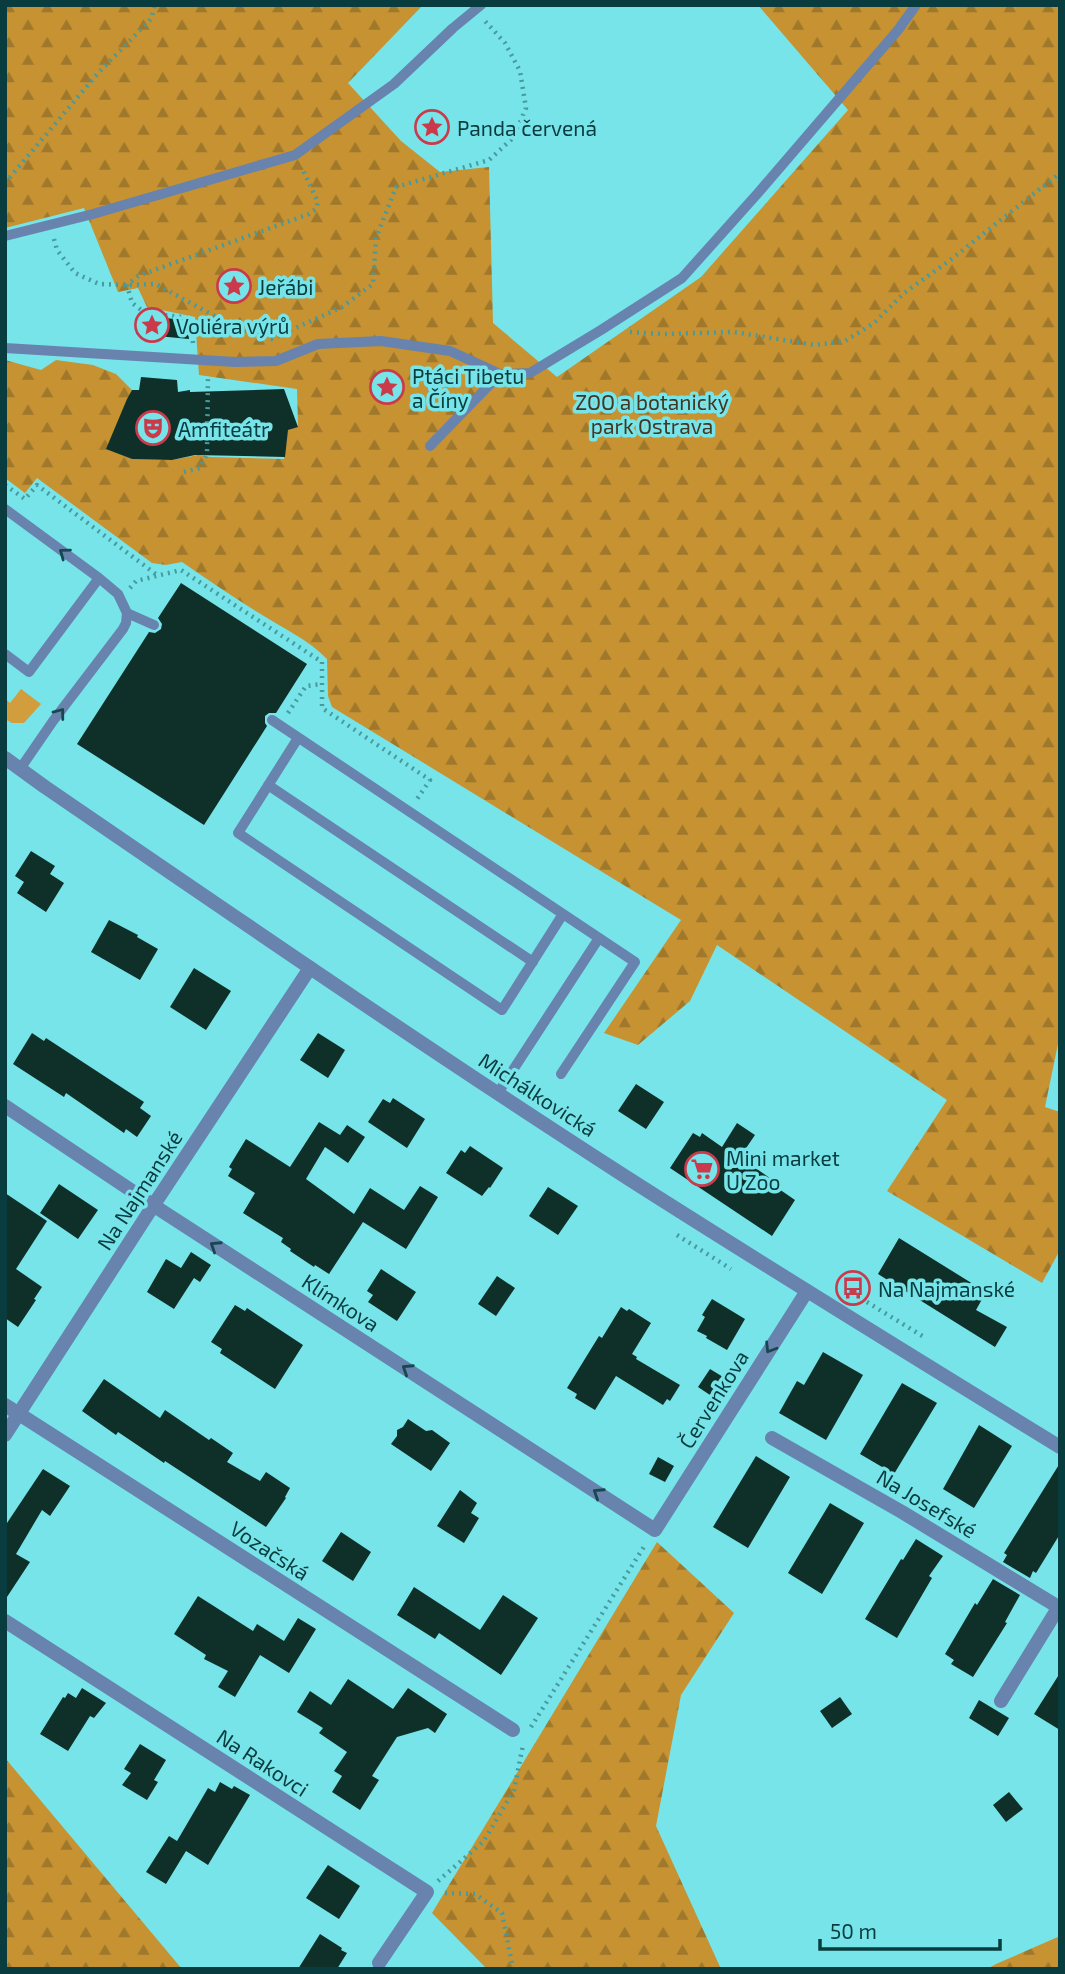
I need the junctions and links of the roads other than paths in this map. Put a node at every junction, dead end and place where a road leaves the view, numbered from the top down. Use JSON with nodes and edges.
{"nodes":[{"id":1,"x":916,"y":5,"type":"edge"},
{"id":2,"x":477,"y":8,"type":"edge"},
{"id":3,"x":5,"y":236,"type":"edge"},
{"id":4,"x":5,"y":348,"type":"edge"},
{"id":5,"x":500,"y":374,"type":"junction"},
{"id":6,"x":430,"y":446,"type":"dead end"},
{"id":7,"x":5,"y":509,"type":"edge"},
{"id":8,"x":99,"y":578,"type":"junction"},
{"id":9,"x":127,"y":613,"type":"junction"},
{"id":10,"x":154,"y":625,"type":"dead end"},
{"id":11,"x":5,"y":654,"type":"edge"},
{"id":12,"x":272,"y":720,"type":"dead end"},
{"id":13,"x":298,"y":738,"type":"junction"},
{"id":14,"x":5,"y":758,"type":"edge"},
{"id":15,"x":20,"y":769,"type":"junction"},
{"id":16,"x":268,"y":785,"type":"junction"},
{"id":17,"x":563,"y":914,"type":"junction"},
{"id":18,"x":599,"y":938,"type":"junction"},
{"id":19,"x":533,"y":962,"type":"junction"},
{"id":20,"x":310,"y":968,"type":"junction"},
{"id":21,"x":561,"y":1074,"type":"dead end"},
{"id":22,"x":498,"y":1093,"type":"junction"},
{"id":23,"x":5,"y":1106,"type":"edge"},
{"id":24,"x":153,"y":1206,"type":"junction"},
{"id":25,"x":807,"y":1290,"type":"junction"},
{"id":26,"x":5,"y":1405,"type":"edge"},
{"id":27,"x":19,"y":1414,"type":"junction"},
{"id":28,"x":5,"y":1435,"type":"edge"},
{"id":29,"x":772,"y":1438,"type":"dead end"},
{"id":30,"x":1060,"y":1447,"type":"edge"},
{"id":31,"x":655,"y":1530,"type":"joint"},
{"id":32,"x":1059,"y":1607,"type":"edge"},
{"id":33,"x":5,"y":1621,"type":"edge"},
{"id":34,"x":1001,"y":1701,"type":"dead end"},
{"id":35,"x":513,"y":1730,"type":"dead end"},
{"id":36,"x":379,"y":1963,"type":"dead end"}],
"edges":[{"from":1,"to":5,"type":"lane"},
{"from":2,"to":3,"type":"lane"},
{"from":4,"to":5,"type":"lane"},
{"from":5,"to":6,"type":"lane"},
{"from":8,"to":7,"type":"lane","one_way":true},
{"from":8,"to":9,"type":"lane"},
{"from":8,"to":11,"type":"lane"},
{"from":9,"to":10,"type":"lane"},
{"from":15,"to":9,"type":"lane","one_way":true},
{"from":12,"to":13,"type":"lane"},
{"from":13,"to":16,"type":"lane"},
{"from":13,"to":17,"type":"lane"},
{"from":14,"to":15,"type":"street","name":"Michálkovická"},
{"from":15,"to":20,"type":"street","name":"Michálkovická"},
{"from":16,"to":19,"type":"lane"},
{"from":16,"to":19,"type":"lane"},
{"from":17,"to":18,"type":"lane"},
{"from":17,"to":19,"type":"lane"},
{"from":18,"to":21,"type":"lane"},
{"from":18,"to":22,"type":"lane"},
{"from":20,"to":22,"type":"street","name":"Michálkovická"},
{"from":20,"to":24,"type":"street","name":"Na Najmanské"},
{"from":22,"to":25,"type":"street","name":"Michálkovická"},
{"from":23,"to":24,"type":"street","name":"Klímkova"},
{"from":24,"to":27,"type":"street","name":"Na Najmanské"},
{"from":31,"to":24,"type":"street","name":"Klímkova","one_way":true},
{"from":25,"to":30,"type":"street","name":"Michálkovická"},
{"from":25,"to":31,"type":"street","name":"Červenkova","one_way":true},
{"from":26,"to":27,"type":"street","name":"Vozačská"},
{"from":27,"to":28,"type":"street","name":"Na Najmanské"},
{"from":27,"to":35,"type":"street","name":"Vozačská"},
{"from":29,"to":32,"type":"street","name":"Na Josefské"},
{"from":32,"to":34,"type":"street","name":"Na Josefské"},
{"from":33,"to":36,"type":"street","name":"Na Rakovci"}]}
